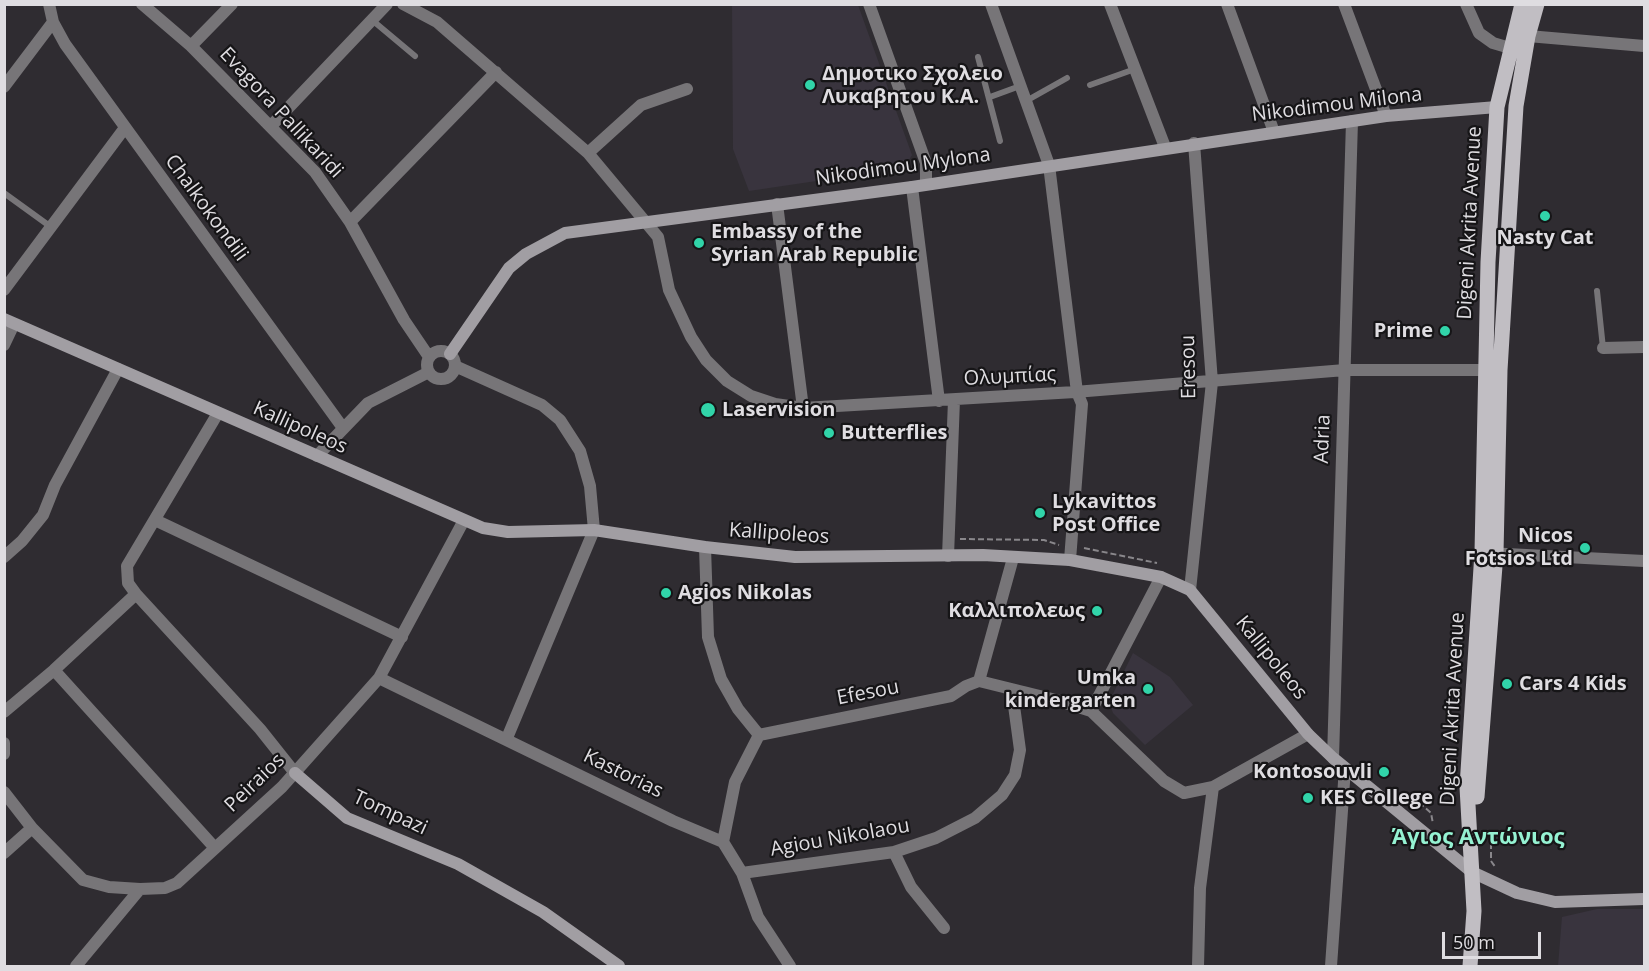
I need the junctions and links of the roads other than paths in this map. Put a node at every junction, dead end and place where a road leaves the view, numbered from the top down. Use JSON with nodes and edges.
{"nodes":[{"id":1,"x":49,"y":4,"type":"edge"},
{"id":2,"x":142,"y":4,"type":"edge"},
{"id":3,"x":232,"y":4,"type":"edge"},
{"id":4,"x":387,"y":4,"type":"edge"},
{"id":5,"x":403,"y":4,"type":"edge"},
{"id":6,"x":991,"y":4,"type":"edge"},
{"id":7,"x":1110,"y":4,"type":"edge"},
{"id":8,"x":1227,"y":4,"type":"edge"},
{"id":9,"x":1344,"y":4,"type":"edge"},
{"id":10,"x":1466,"y":4,"type":"edge"},
{"id":11,"x":1522,"y":4,"type":"edge"},
{"id":12,"x":1537,"y":4,"type":"edge"},
{"id":13,"x":872,"y":6,"type":"edge"},
{"id":14,"x":372,"y":20,"type":"junction"},
{"id":15,"x":53,"y":22,"type":"junction"},
{"id":16,"x":1528,"y":36,"type":"junction"},
{"id":17,"x":191,"y":46,"type":"junction"},
{"id":18,"x":1644,"y":46,"type":"edge"},
{"id":19,"x":1510,"y":48,"type":"junction"},
{"id":20,"x":415,"y":56,"type":"dead end"},
{"id":21,"x":978,"y":57,"type":"dead end"},
{"id":22,"x":1135,"y":69,"type":"junction"},
{"id":23,"x":496,"y":72,"type":"junction"},
{"id":24,"x":1067,"y":78,"type":"dead end"},
{"id":25,"x":1020,"y":85,"type":"junction"},
{"id":26,"x":1090,"y":85,"type":"dead end"},
{"id":27,"x":4,"y":87,"type":"edge"},
{"id":28,"x":687,"y":89,"type":"dead end"},
{"id":29,"x":990,"y":97,"type":"junction"},
{"id":30,"x":1026,"y":101,"type":"junction"},
{"id":31,"x":1516,"y":106,"type":"junction"},
{"id":32,"x":1497,"y":107,"type":"junction"},
{"id":33,"x":1386,"y":116,"type":"junction"},
{"id":34,"x":1352,"y":121,"type":"junction"},
{"id":35,"x":271,"y":126,"type":"junction"},
{"id":36,"x":124,"y":129,"type":"junction"},
{"id":37,"x":1274,"y":132,"type":"junction"},
{"id":38,"x":1000,"y":141,"type":"dead end"},
{"id":39,"x":1194,"y":143,"type":"junction"},
{"id":40,"x":1165,"y":147,"type":"junction"},
{"id":41,"x":588,"y":153,"type":"junction"},
{"id":42,"x":1049,"y":165,"type":"junction"},
{"id":43,"x":926,"y":184,"type":"junction"},
{"id":44,"x":912,"y":187,"type":"junction"},
{"id":45,"x":4,"y":193,"type":"edge"},
{"id":46,"x":777,"y":204,"type":"junction"},
{"id":47,"x":646,"y":220,"type":"junction"},
{"id":48,"x":350,"y":222,"type":"junction"},
{"id":49,"x":51,"y":227,"type":"junction"},
{"id":50,"x":4,"y":290,"type":"edge"},
{"id":51,"x":1598,"y":291,"type":"dead end"},
{"id":52,"x":9,"y":322,"type":"edge"},
{"id":53,"x":4,"y":345,"type":"edge"},
{"id":54,"x":1644,"y":347,"type":"edge"},
{"id":55,"x":1603,"y":348,"type":"joint"},
{"id":56,"x":429,"y":357,"type":"junction"},
{"id":57,"x":452,"y":360,"type":"junction"},
{"id":58,"x":118,"y":369,"type":"junction"},
{"id":59,"x":1484,"y":369,"type":"junction"},
{"id":60,"x":1345,"y":370,"type":"junction"},
{"id":61,"x":1500,"y":370,"type":"junction"},
{"id":62,"x":429,"y":372,"type":"junction"},
{"id":63,"x":1212,"y":382,"type":"junction"},
{"id":64,"x":1077,"y":392,"type":"junction"},
{"id":65,"x":939,"y":400,"type":"junction"},
{"id":66,"x":954,"y":400,"type":"junction"},
{"id":67,"x":803,"y":408,"type":"junction"},
{"id":68,"x":218,"y":413,"type":"junction"},
{"id":69,"x":343,"y":428,"type":"junction"},
{"id":70,"x":317,"y":456,"type":"junction"},
{"id":71,"x":155,"y":520,"type":"junction"},
{"id":72,"x":463,"y":522,"type":"junction"},
{"id":73,"x":594,"y":530,"type":"junction"},
{"id":74,"x":705,"y":547,"type":"junction"},
{"id":75,"x":948,"y":556,"type":"junction"},
{"id":76,"x":1496,"y":556,"type":"junction"},
{"id":77,"x":4,"y":557,"type":"edge"},
{"id":78,"x":1013,"y":558,"type":"junction"},
{"id":79,"x":1070,"y":560,"type":"junction"},
{"id":80,"x":1644,"y":561,"type":"edge"},
{"id":81,"x":1161,"y":577,"type":"junction"},
{"id":82,"x":1190,"y":590,"type":"junction"},
{"id":83,"x":136,"y":594,"type":"junction"},
{"id":84,"x":402,"y":637,"type":"junction"},
{"id":85,"x":54,"y":670,"type":"junction"},
{"id":86,"x":379,"y":678,"type":"junction"},
{"id":87,"x":979,"y":681,"type":"junction"},
{"id":88,"x":1011,"y":691,"type":"junction"},
{"id":89,"x":1091,"y":711,"type":"junction"},
{"id":90,"x":4,"y":712,"type":"edge"},
{"id":91,"x":1308,"y":734,"type":"junction"},
{"id":92,"x":759,"y":735,"type":"junction"},
{"id":93,"x":507,"y":738,"type":"junction"},
{"id":94,"x":4,"y":743,"type":"edge"},
{"id":95,"x":4,"y":754,"type":"edge"},
{"id":96,"x":1333,"y":758,"type":"junction"},
{"id":97,"x":1345,"y":768,"type":"junction"},
{"id":98,"x":295,"y":773,"type":"junction"},
{"id":99,"x":1213,"y":787,"type":"junction"},
{"id":100,"x":4,"y":792,"type":"edge"},
{"id":101,"x":32,"y":828,"type":"junction"},
{"id":102,"x":723,"y":842,"type":"junction"},
{"id":103,"x":215,"y":848,"type":"junction"},
{"id":104,"x":894,"y":852,"type":"junction"},
{"id":105,"x":4,"y":853,"type":"edge"},
{"id":106,"x":1472,"y":872,"type":"junction"},
{"id":107,"x":742,"y":873,"type":"junction"},
{"id":108,"x":140,"y":889,"type":"junction"},
{"id":109,"x":1644,"y":899,"type":"edge"},
{"id":110,"x":944,"y":928,"type":"dead end"},
{"id":111,"x":76,"y":966,"type":"edge"},
{"id":112,"x":619,"y":966,"type":"edge"},
{"id":113,"x":790,"y":966,"type":"edge"},
{"id":114,"x":1198,"y":966,"type":"edge"},
{"id":115,"x":1331,"y":966,"type":"edge"},
{"id":116,"x":1470,"y":966,"type":"edge"}],
"edges":[{"from":1,"to":15,"type":"street","name":"Chalkokondili"},
{"from":2,"to":17,"type":"street","name":"Evagora Pallikaridi"},
{"from":3,"to":17,"type":"street"},
{"from":4,"to":14,"type":"street"},
{"from":5,"to":23,"type":"street","name":"Ολυμπίας"},
{"from":6,"to":25,"type":"street"},
{"from":7,"to":22,"type":"street"},
{"from":8,"to":37,"type":"street"},
{"from":9,"to":33,"type":"street"},
{"from":10,"to":19,"type":"street"},
{"from":11,"to":19,"type":"main road","name":"Digeni Akrita Avenue"},
{"from":12,"to":16,"type":"main road","name":"Digeni Akrita Avenue"},
{"from":13,"to":43,"type":"street"},
{"from":14,"to":20,"type":"lane"},
{"from":14,"to":35,"type":"street"},
{"from":15,"to":27,"type":"street"},
{"from":15,"to":36,"type":"street","name":"Chalkokondili"},
{"from":16,"to":18,"type":"street"},
{"from":16,"to":31,"type":"main road","name":"Digeni Akrita Avenue"},
{"from":17,"to":35,"type":"street","name":"Evagora Pallikaridi"},
{"from":19,"to":32,"type":"main road","name":"Digeni Akrita Avenue"},
{"from":21,"to":29,"type":"lane"},
{"from":22,"to":26,"type":"lane"},
{"from":22,"to":40,"type":"street"},
{"from":23,"to":41,"type":"street","name":"Ολυμπίας"},
{"from":23,"to":48,"type":"street"},
{"from":24,"to":30,"type":"lane"},
{"from":25,"to":29,"type":"lane"},
{"from":25,"to":30,"type":"street"},
{"from":28,"to":41,"type":"street"},
{"from":29,"to":38,"type":"lane"},
{"from":30,"to":42,"type":"street"},
{"from":31,"to":32,"type":"street","name":"Nikodimou Milona"},
{"from":31,"to":61,"type":"main road","name":"Digeni Akrita Avenue"},
{"from":32,"to":33,"type":"main road","name":"Nikodimou Milona"},
{"from":32,"to":59,"type":"main road","name":"Digeni Akrita Avenue"},
{"from":33,"to":34,"type":"main road","name":"Nikodimou Milona"},
{"from":34,"to":37,"type":"main road","name":"Nikodimou Milona"},
{"from":34,"to":60,"type":"street","name":"Adria"},
{"from":35,"to":48,"type":"street","name":"Evagora Pallikaridi"},
{"from":36,"to":49,"type":"street"},
{"from":36,"to":69,"type":"street","name":"Chalkokondili"},
{"from":37,"to":39,"type":"main road","name":"Nikodimou Milona"},
{"from":39,"to":40,"type":"main road","name":"Nikodimou Milona"},
{"from":39,"to":63,"type":"street","name":"Eresou"},
{"from":40,"to":42,"type":"main road","name":"Nikodimou Mylona"},
{"from":41,"to":47,"type":"street","name":"Ολυμπίας"},
{"from":42,"to":43,"type":"main road","name":"Nikodimou Mylona"},
{"from":42,"to":64,"type":"street"},
{"from":43,"to":44,"type":"main road","name":"Nikodimou Mylona"},
{"from":44,"to":46,"type":"main road","name":"Nikodimou Mylona"},
{"from":44,"to":65,"type":"street"},
{"from":45,"to":49,"type":"lane"},
{"from":46,"to":47,"type":"main road","name":"Nikodimou Mylona"},
{"from":46,"to":67,"type":"street"},
{"from":47,"to":57,"type":"main road"},
{"from":47,"to":67,"type":"street","name":"Ολυμπίας"},
{"from":48,"to":56,"type":"street","name":"Evagora Pallikaridi"},
{"from":49,"to":50,"type":"street"},
{"from":51,"to":55,"type":"lane"},
{"from":52,"to":53,"type":"street"},
{"from":52,"to":58,"type":"main road","name":"Kallipoleos"},
{"from":54,"to":55,"type":"street"},
{"from":56,"to":57,"type":"street"},
{"from":56,"to":62,"type":"street"},
{"from":57,"to":62,"type":"street"},
{"from":57,"to":73,"type":"street"},
{"from":58,"to":68,"type":"main road","name":"Kallipoleos"},
{"from":58,"to":77,"type":"street"},
{"from":59,"to":60,"type":"street","name":"Ολυμπίας"},
{"from":59,"to":61,"type":"street","name":"Ολυμπίας"},
{"from":59,"to":76,"type":"main road","name":"Digeni Akrita Avenue"},
{"from":60,"to":63,"type":"street","name":"Ολυμπίας"},
{"from":60,"to":96,"type":"street","name":"Adria"},
{"from":61,"to":76,"type":"main road","name":"Digeni Akrita Avenue"},
{"from":62,"to":69,"type":"street"},
{"from":63,"to":64,"type":"street","name":"Ολυμπίας"},
{"from":63,"to":82,"type":"street","name":"Eresou"},
{"from":64,"to":66,"type":"street","name":"Ολυμπίας"},
{"from":64,"to":79,"type":"street"},
{"from":65,"to":66,"type":"street","name":"Ολυμπίας"},
{"from":65,"to":67,"type":"street","name":"Ολυμπίας"},
{"from":66,"to":75,"type":"street"},
{"from":68,"to":70,"type":"main road","name":"Kallipoleos"},
{"from":68,"to":71,"type":"street"},
{"from":69,"to":70,"type":"street"},
{"from":70,"to":72,"type":"main road","name":"Kallipoleos"},
{"from":71,"to":83,"type":"street"},
{"from":71,"to":84,"type":"street"},
{"from":72,"to":73,"type":"main road","name":"Kallipoleos"},
{"from":72,"to":84,"type":"street","name":"Peiraios"},
{"from":73,"to":74,"type":"main road","name":"Kallipoleos"},
{"from":73,"to":93,"type":"street"},
{"from":74,"to":75,"type":"main road","name":"Kallipoleos"},
{"from":74,"to":92,"type":"street"},
{"from":75,"to":78,"type":"main road","name":"Kallipoleos"},
{"from":76,"to":80,"type":"street"},
{"from":76,"to":106,"type":"main road","name":"Digeni Akrita Avenue"},
{"from":78,"to":79,"type":"main road","name":"Kallipoleos"},
{"from":78,"to":87,"type":"street"},
{"from":79,"to":81,"type":"main road","name":"Kallipoleos"},
{"from":81,"to":82,"type":"main road","name":"Kallipoleos"},
{"from":81,"to":89,"type":"street"},
{"from":82,"to":91,"type":"main road","name":"Kallipoleos"},
{"from":83,"to":85,"type":"street"},
{"from":83,"to":98,"type":"street","name":"Tompazi"},
{"from":84,"to":86,"type":"street","name":"Peiraios"},
{"from":85,"to":90,"type":"street"},
{"from":85,"to":103,"type":"street"},
{"from":86,"to":93,"type":"street","name":"Kastorias"},
{"from":86,"to":98,"type":"street","name":"Peiraios"},
{"from":87,"to":88,"type":"street"},
{"from":87,"to":92,"type":"street","name":"Efesou"},
{"from":88,"to":89,"type":"street"},
{"from":88,"to":104,"type":"street","name":"Agiou Nikolaou"},
{"from":89,"to":99,"type":"street"},
{"from":91,"to":96,"type":"main road","name":"Kallipoleos"},
{"from":91,"to":99,"type":"street"},
{"from":92,"to":102,"type":"street"},
{"from":93,"to":102,"type":"street","name":"Kastorias"},
{"from":94,"to":95,"type":"street"},
{"from":96,"to":97,"type":"main road","name":"Kallipoleos"},
{"from":97,"to":106,"type":"main road","name":"Kallipoleos"},
{"from":97,"to":115,"type":"street"},
{"from":98,"to":103,"type":"street","name":"Peiraios"},
{"from":98,"to":112,"type":"main road","name":"Tompazi"},
{"from":99,"to":114,"type":"street"},
{"from":100,"to":101,"type":"street","name":"Peiraios"},
{"from":101,"to":105,"type":"street"},
{"from":101,"to":108,"type":"street","name":"Peiraios"},
{"from":102,"to":107,"type":"street"},
{"from":103,"to":108,"type":"street","name":"Peiraios"},
{"from":104,"to":107,"type":"street","name":"Agiou Nikolaou"},
{"from":104,"to":110,"type":"street"},
{"from":106,"to":109,"type":"main road","name":"Kallipoleos"},
{"from":106,"to":116,"type":"main road","name":"Digeni Akrita Avenue"},
{"from":107,"to":113,"type":"street"},
{"from":108,"to":111,"type":"street"}]}
